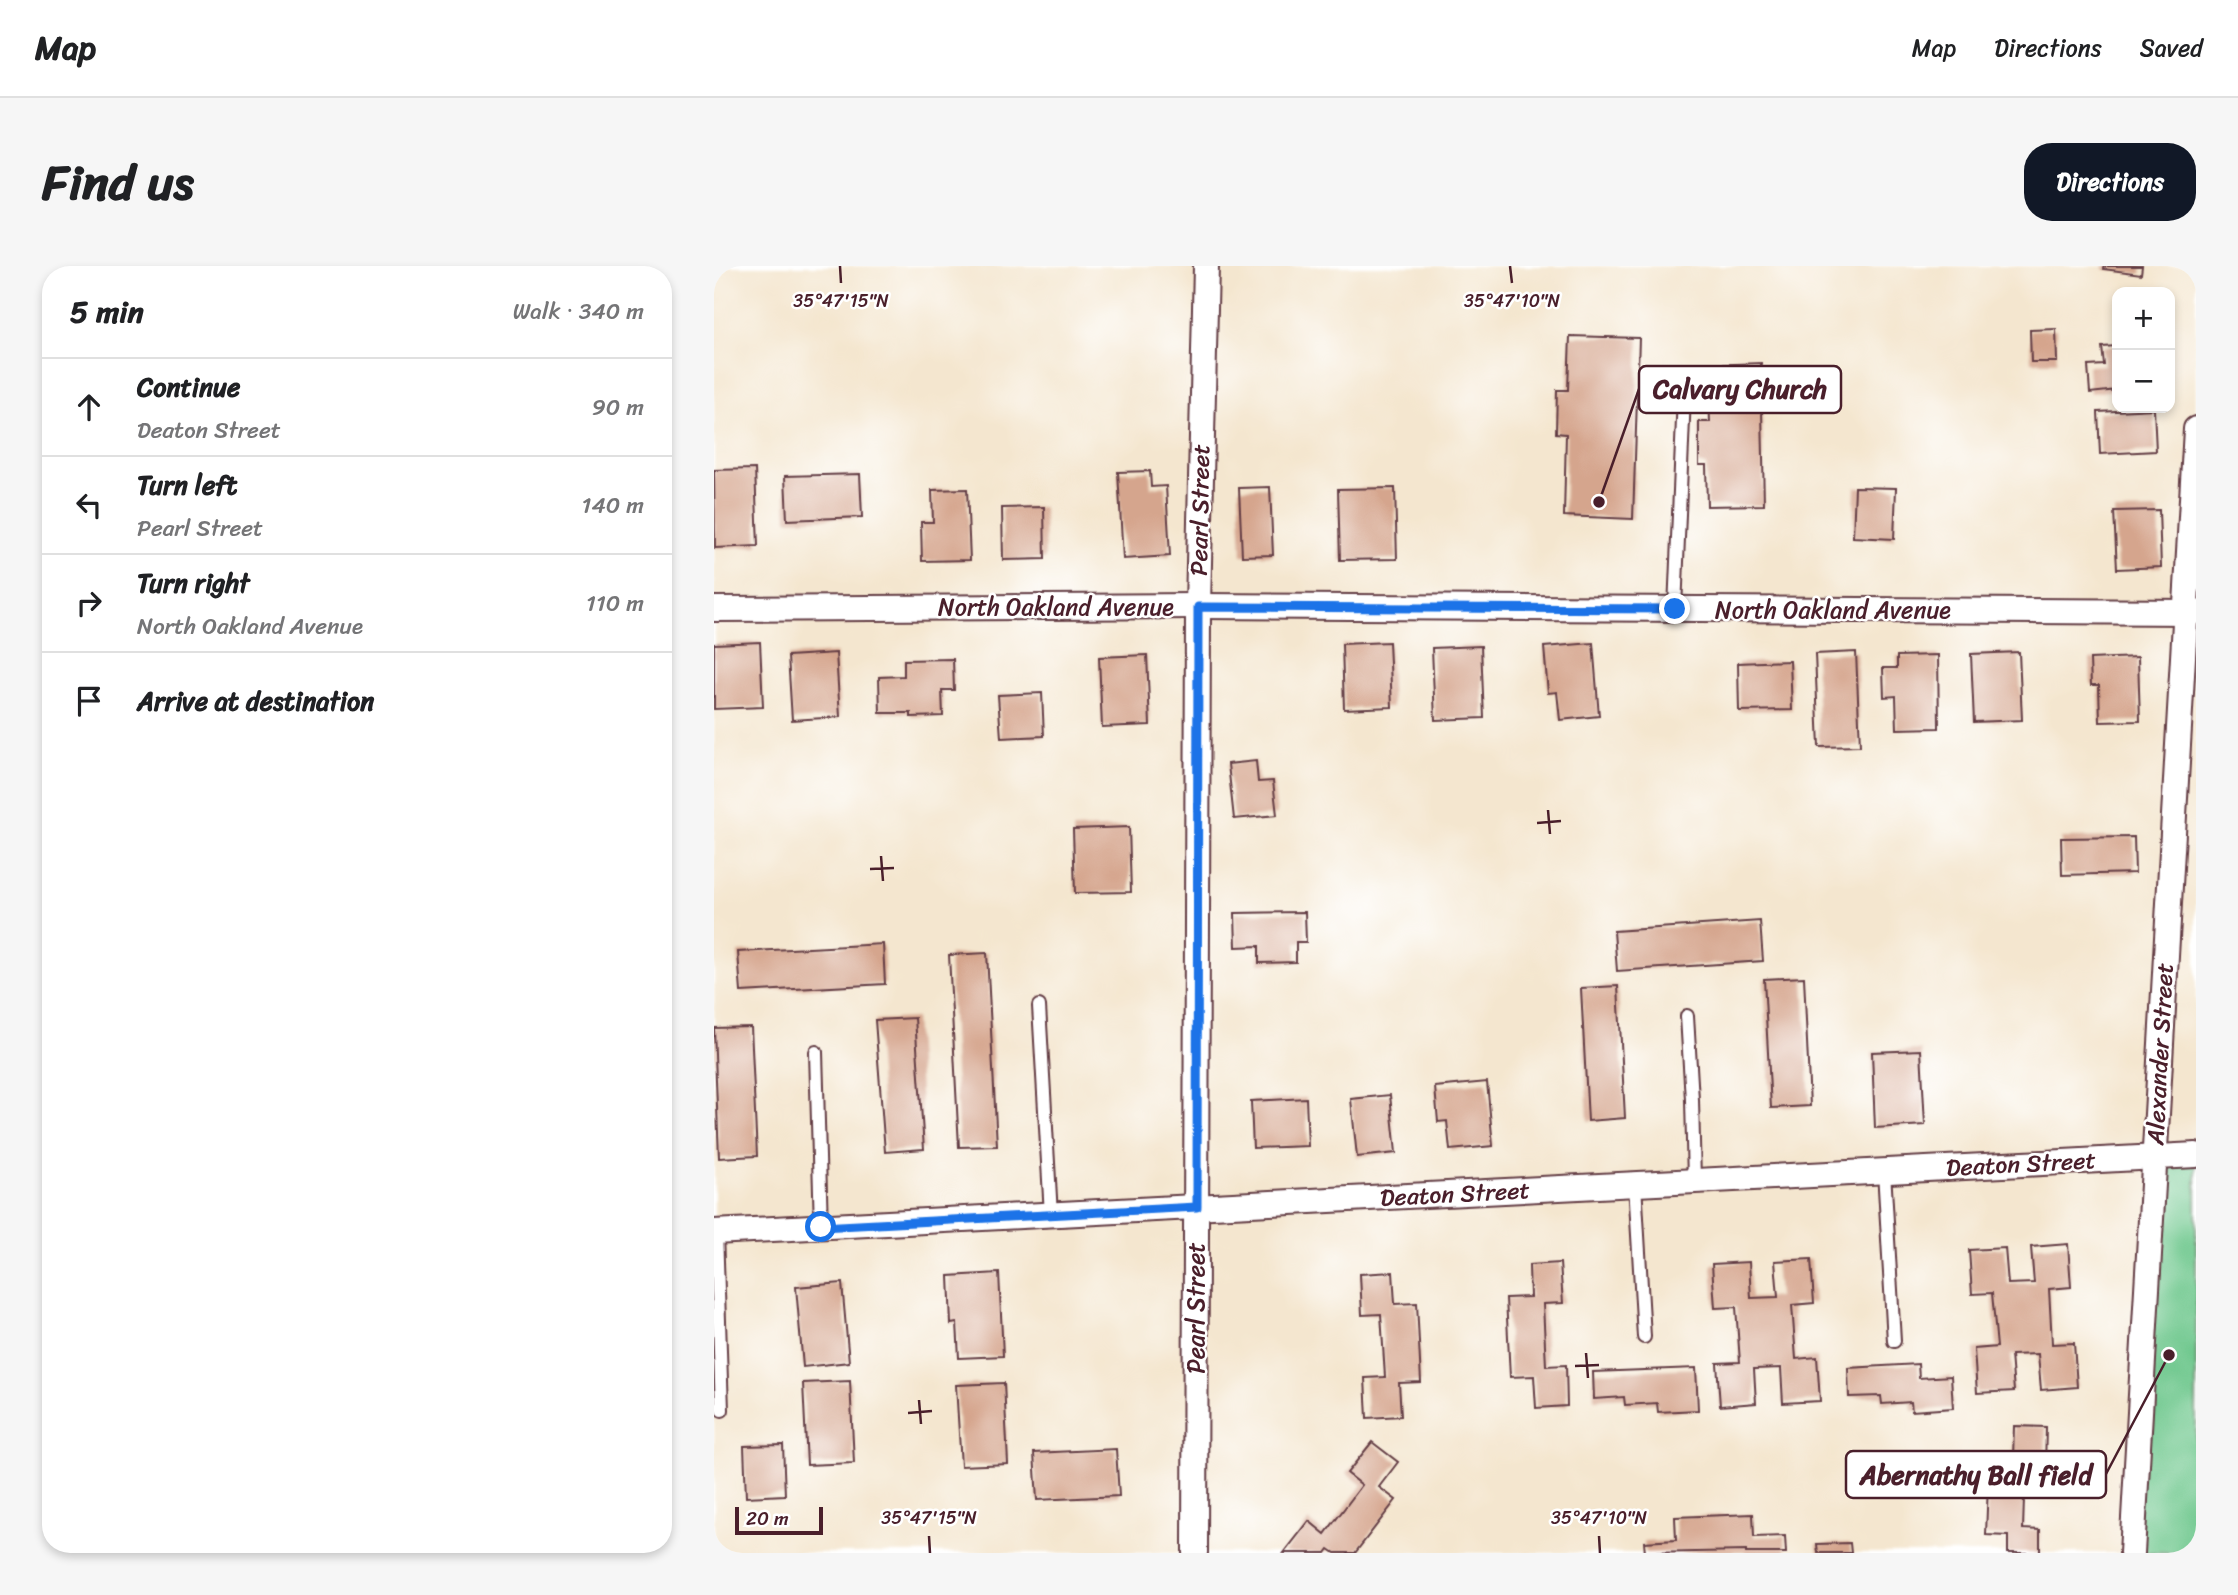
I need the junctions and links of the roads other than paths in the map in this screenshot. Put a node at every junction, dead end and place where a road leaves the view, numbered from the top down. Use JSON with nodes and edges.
{"nodes":[{"id":1,"x":1206,"y":266,"type":"edge"},
{"id":2,"x":1685,"y":372,"type":"dead end"},
{"id":3,"x":2196,"y":429,"type":"edge"},
{"id":4,"x":1198,"y":607,"type":"junction"},
{"id":5,"x":714,"y":609,"type":"edge"},
{"id":6,"x":1675,"y":609,"type":"junction"},
{"id":7,"x":2191,"y":611,"type":"edge"},
{"id":8,"x":1039,"y":1006,"type":"dead end"},
{"id":9,"x":1687,"y":1016,"type":"dead end"},
{"id":10,"x":816,"y":1052,"type":"dead end"},
{"id":11,"x":2196,"y":1155,"type":"edge"},
{"id":12,"x":2154,"y":1157,"type":"junction"},
{"id":13,"x":1884,"y":1171,"type":"junction"},
{"id":14,"x":1694,"y":1181,"type":"junction"},
{"id":15,"x":1635,"y":1184,"type":"junction"},
{"id":16,"x":1197,"y":1207,"type":"junction"},
{"id":17,"x":1051,"y":1214,"type":"junction"},
{"id":18,"x":821,"y":1227,"type":"junction"},
{"id":19,"x":715,"y":1232,"type":"edge"},
{"id":20,"x":1644,"y":1338,"type":"dead end"},
{"id":21,"x":1894,"y":1341,"type":"dead end"},
{"id":22,"x":722,"y":1410,"type":"dead end"},
{"id":23,"x":1195,"y":1553,"type":"edge"},
{"id":24,"x":2132,"y":1553,"type":"edge"}],
"edges":[{"from":1,"to":4,"type":"street","name":"Pearl Street"},
{"from":2,"to":6,"type":"lane"},
{"from":3,"to":7,"type":"street","name":"Alexander Street"},
{"from":4,"to":5,"type":"street","name":"North Oakland Avenue"},
{"from":4,"to":6,"type":"street","name":"North Oakland Avenue"},
{"from":4,"to":16,"type":"street","name":"Pearl Street"},
{"from":6,"to":7,"type":"street","name":"North Oakland Avenue"},
{"from":7,"to":12,"type":"street","name":"Alexander Street"},
{"from":8,"to":17,"type":"lane"},
{"from":9,"to":14,"type":"lane"},
{"from":10,"to":18,"type":"lane"},
{"from":11,"to":12,"type":"street","name":"Deaton Street"},
{"from":12,"to":13,"type":"street","name":"Deaton Street"},
{"from":12,"to":24,"type":"street","name":"Alexander Street"},
{"from":13,"to":14,"type":"street","name":"Deaton Street"},
{"from":13,"to":21,"type":"lane"},
{"from":14,"to":15,"type":"street","name":"Deaton Street"},
{"from":15,"to":16,"type":"street","name":"Deaton Street"},
{"from":15,"to":20,"type":"lane"},
{"from":16,"to":17,"type":"street","name":"Deaton Street"},
{"from":16,"to":23,"type":"street","name":"Pearl Street"},
{"from":17,"to":18,"type":"street","name":"Deaton Street"},
{"from":18,"to":19,"type":"street","name":"Deaton Street"},
{"from":19,"to":22,"type":"lane"}]}
